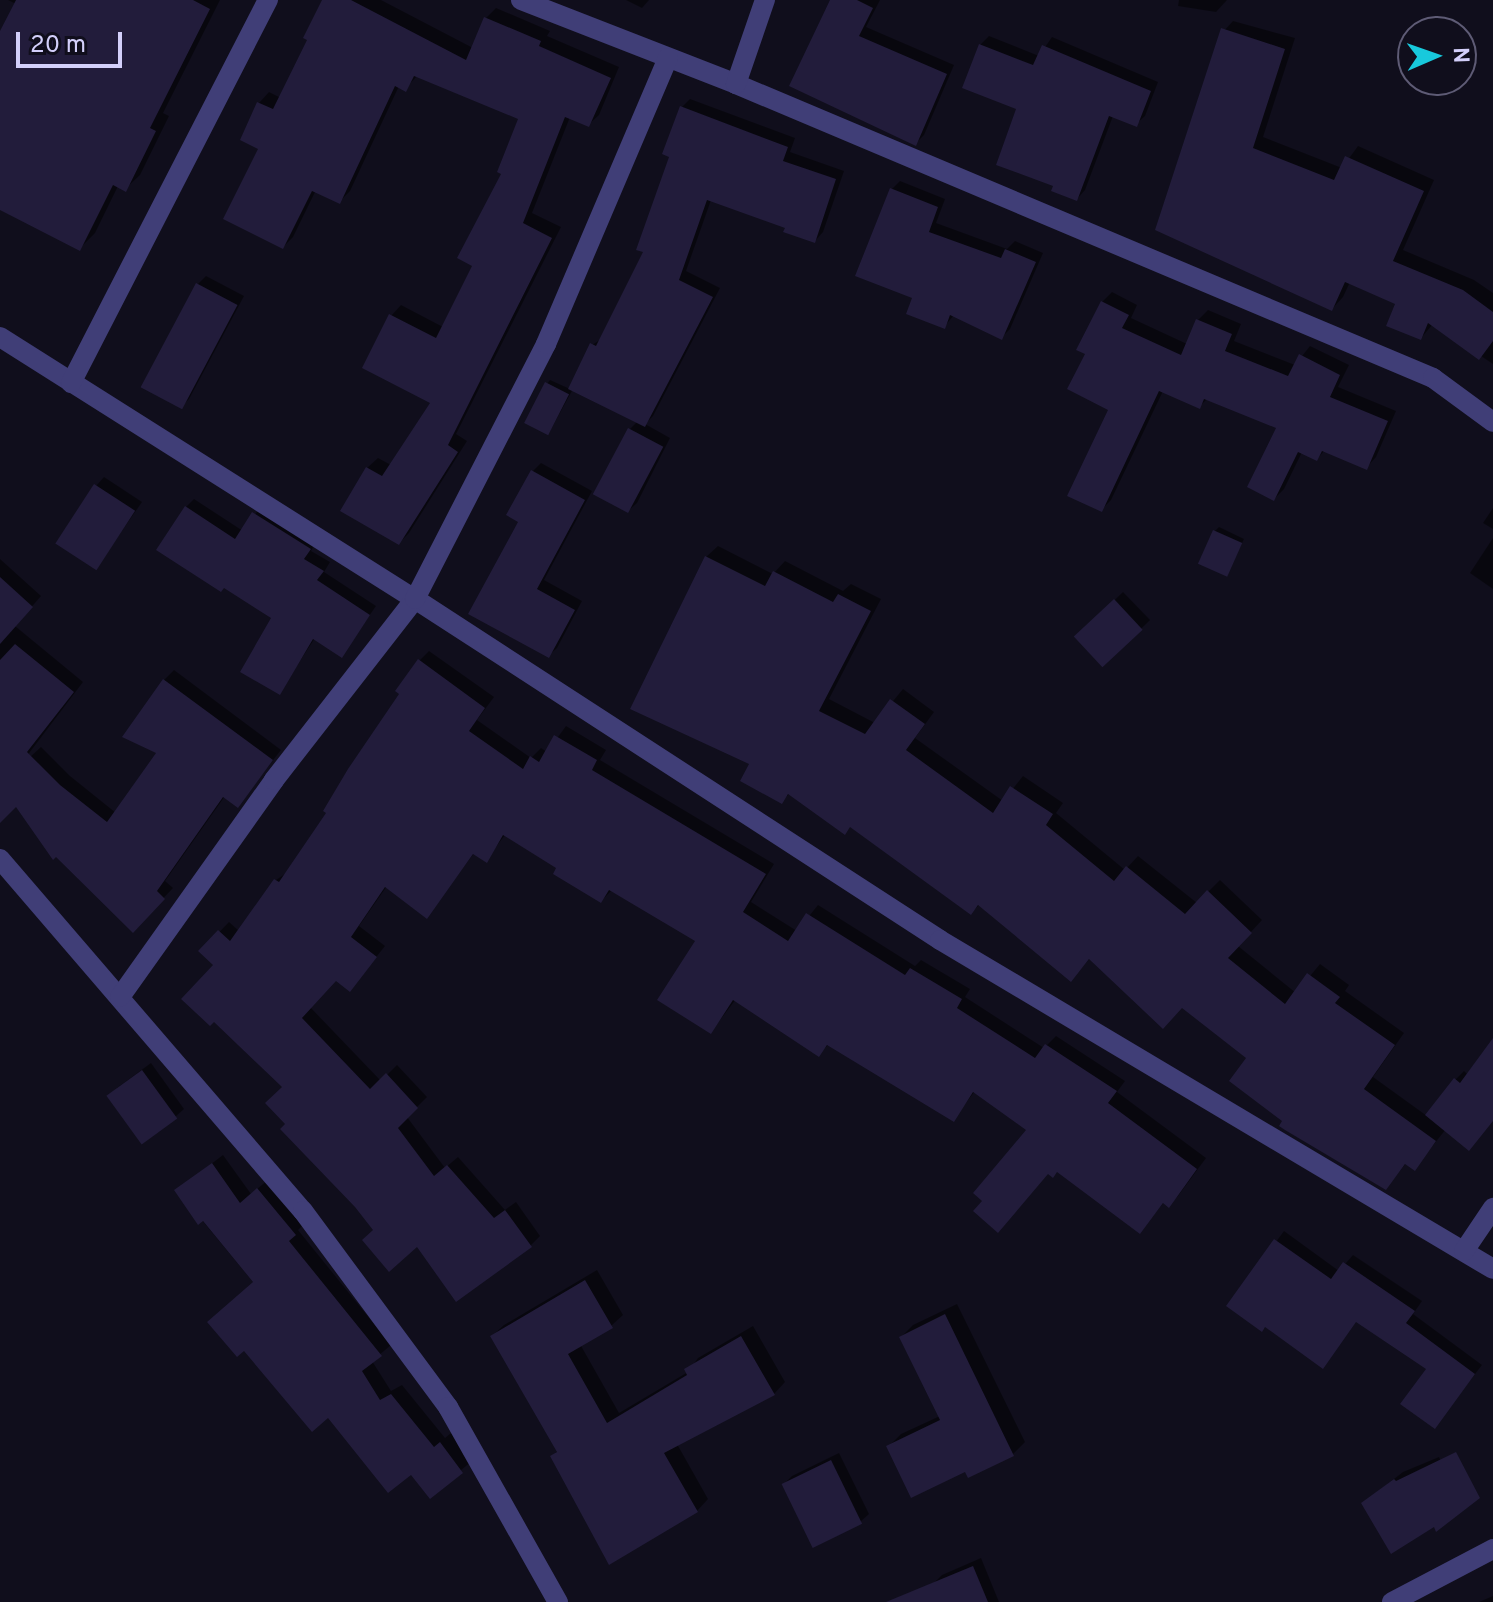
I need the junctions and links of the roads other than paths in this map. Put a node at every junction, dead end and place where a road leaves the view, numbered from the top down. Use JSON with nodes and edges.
{"nodes":[{"id":1,"x":268,"y":0,"type":"edge"},
{"id":2,"x":521,"y":0,"type":"edge"},
{"id":3,"x":765,"y":0,"type":"edge"},
{"id":4,"x":668,"y":58,"type":"junction"},
{"id":5,"x":736,"y":84,"type":"junction"},
{"id":6,"x":0,"y":337,"type":"edge"},
{"id":7,"x":71,"y":383,"type":"junction"},
{"id":8,"x":1493,"y":422,"type":"edge"},
{"id":9,"x":415,"y":599,"type":"junction"},
{"id":10,"x":0,"y":859,"type":"edge"},
{"id":11,"x":120,"y":997,"type":"junction"},
{"id":12,"x":1493,"y":1208,"type":"edge"},
{"id":13,"x":1464,"y":1251,"type":"junction"},
{"id":14,"x":1493,"y":1269,"type":"edge"},
{"id":15,"x":1493,"y":1549,"type":"edge"},
{"id":16,"x":558,"y":1602,"type":"edge"},
{"id":17,"x":1392,"y":1602,"type":"edge"}],
"edges":[{"from":1,"to":7,"type":"street"},
{"from":2,"to":4,"type":"street"},
{"from":3,"to":5,"type":"street"},
{"from":4,"to":5,"type":"street"},
{"from":4,"to":9,"type":"street"},
{"from":5,"to":8,"type":"street"},
{"from":6,"to":7,"type":"street"},
{"from":7,"to":9,"type":"street"},
{"from":9,"to":11,"type":"street"},
{"from":9,"to":13,"type":"street"},
{"from":10,"to":11,"type":"street"},
{"from":11,"to":16,"type":"street"},
{"from":12,"to":13,"type":"street"},
{"from":13,"to":14,"type":"street"},
{"from":15,"to":17,"type":"street"}]}
